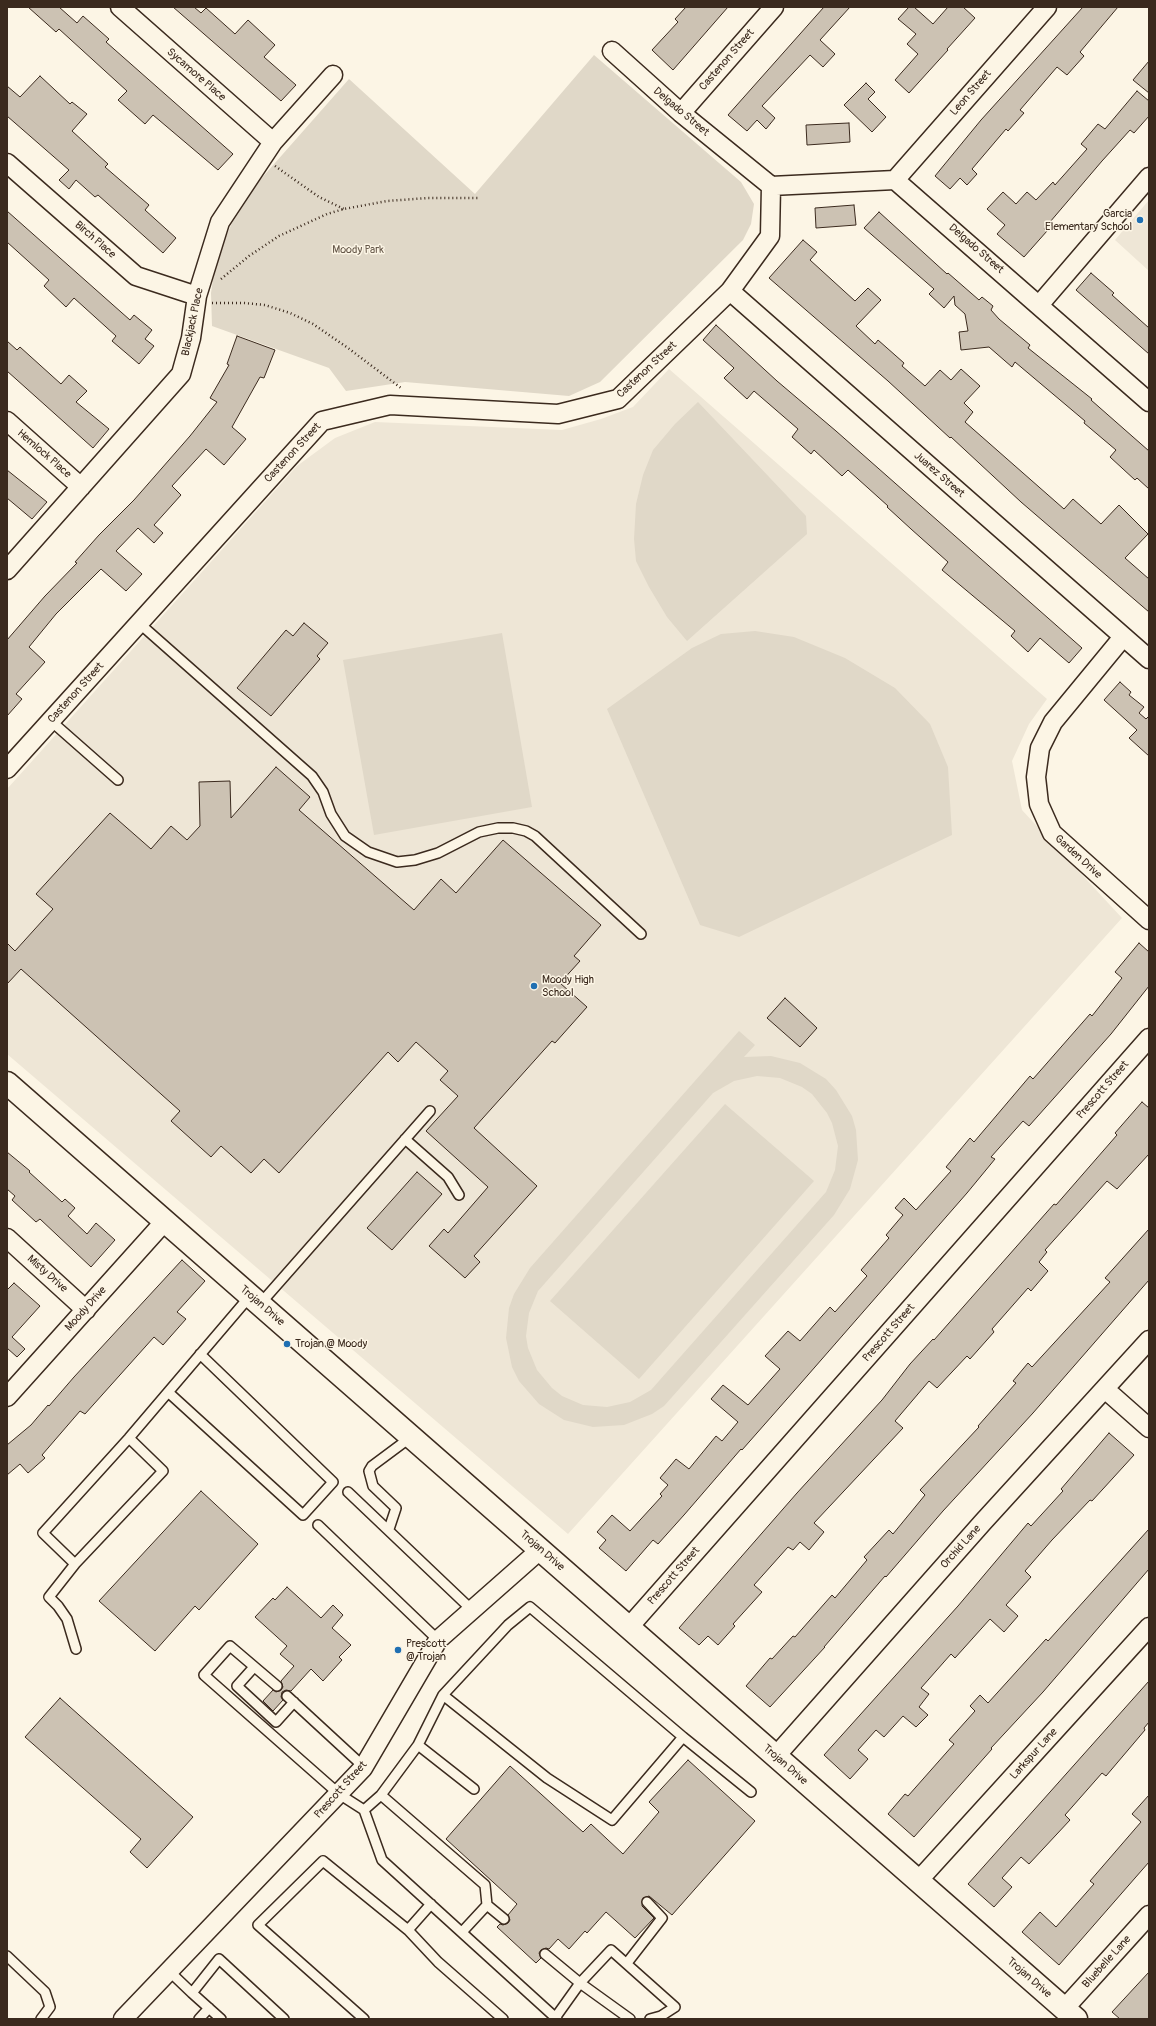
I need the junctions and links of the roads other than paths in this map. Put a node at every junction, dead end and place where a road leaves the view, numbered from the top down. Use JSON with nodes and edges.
{"nodes":[{"id":1,"x":120,"y":7,"type":"edge"},
{"id":2,"x":774,"y":7,"type":"edge"},
{"id":3,"x":1047,"y":7,"type":"edge"},
{"id":4,"x":612,"y":51,"type":"dead end"},
{"id":5,"x":334,"y":74,"type":"dead end"},
{"id":6,"x":681,"y":113,"type":"junction"},
{"id":7,"x":268,"y":150,"type":"junction"},
{"id":8,"x":7,"y":162,"type":"edge"},
{"id":9,"x":1149,"y":177,"type":"edge"},
{"id":10,"x":896,"y":180,"type":"junction"},
{"id":11,"x":771,"y":186,"type":"junction"},
{"id":12,"x":730,"y":291,"type":"junction"},
{"id":13,"x":203,"y":294,"type":"junction"},
{"id":14,"x":1040,"y":304,"type":"junction"},
{"id":15,"x":1149,"y":402,"type":"edge"},
{"id":16,"x":7,"y":421,"type":"edge"},
{"id":17,"x":81,"y":487,"type":"junction"},
{"id":18,"x":7,"y":570,"type":"edge"},
{"id":19,"x":139,"y":623,"type":"junction"},
{"id":20,"x":1122,"y":637,"type":"junction"},
{"id":21,"x":1149,"y":659,"type":"edge"},
{"id":22,"x":51,"y":721,"type":"junction"},
{"id":23,"x":7,"y":769,"type":"edge"},
{"id":24,"x":118,"y":780,"type":"dead end"},
{"id":25,"x":1149,"y":920,"type":"edge"},
{"id":26,"x":641,"y":934,"type":"dead end"},
{"id":27,"x":1149,"y":1038,"type":"edge"},
{"id":28,"x":7,"y":1083,"type":"edge"},
{"id":29,"x":430,"y":1111,"type":"dead end"},
{"id":30,"x":405,"y":1139,"type":"junction"},
{"id":31,"x":459,"y":1195,"type":"dead end"},
{"id":32,"x":165,"y":1221,"type":"junction"},
{"id":33,"x":7,"y":1238,"type":"edge"},
{"id":34,"x":255,"y":1300,"type":"junction"},
{"id":35,"x":86,"y":1310,"type":"junction"},
{"id":36,"x":1149,"y":1340,"type":"edge"},
{"id":37,"x":200,"y":1354,"type":"junction"},
{"id":38,"x":1106,"y":1390,"type":"junction"},
{"id":39,"x":168,"y":1392,"type":"junction"},
{"id":40,"x":7,"y":1397,"type":"edge"},
{"id":41,"x":1149,"y":1428,"type":"edge"},
{"id":42,"x":411,"y":1437,"type":"junction"},
{"id":43,"x":129,"y":1438,"type":"junction"},
{"id":44,"x":348,"y":1492,"type":"dead end"},
{"id":45,"x":318,"y":1525,"type":"dead end"},
{"id":46,"x":390,"y":1530,"type":"junction"},
{"id":47,"x":540,"y":1550,"type":"junction"},
{"id":48,"x":75,"y":1564,"type":"junction"},
{"id":49,"x":472,"y":1610,"type":"junction"},
{"id":50,"x":629,"y":1627,"type":"junction"},
{"id":51,"x":1149,"y":1627,"type":"edge"},
{"id":52,"x":438,"y":1640,"type":"junction"},
{"id":53,"x":76,"y":1649,"type":"dead end"},
{"id":54,"x":254,"y":1667,"type":"junction"},
{"id":55,"x":277,"y":1686,"type":"dead end"},
{"id":56,"x":443,"y":1695,"type":"junction"},
{"id":57,"x":683,"y":1737,"type":"junction"},
{"id":58,"x":418,"y":1744,"type":"junction"},
{"id":59,"x":775,"y":1757,"type":"junction"},
{"id":60,"x":364,"y":1767,"type":"junction"},
{"id":61,"x":474,"y":1789,"type":"dead end"},
{"id":62,"x":751,"y":1792,"type":"dead end"},
{"id":63,"x":339,"y":1794,"type":"junction"},
{"id":64,"x":381,"y":1795,"type":"junction"},
{"id":65,"x":364,"y":1810,"type":"junction"},
{"id":66,"x":918,"y":1881,"type":"junction"},
{"id":67,"x":647,"y":1902,"type":"dead end"},
{"id":68,"x":431,"y":1904,"type":"junction"},
{"id":69,"x":487,"y":1905,"type":"junction"},
{"id":70,"x":1149,"y":1915,"type":"edge"},
{"id":71,"x":504,"y":1919,"type":"dead end"},
{"id":72,"x":408,"y":1930,"type":"junction"},
{"id":73,"x":462,"y":1932,"type":"junction"},
{"id":74,"x":545,"y":1954,"type":"dead end"},
{"id":75,"x":7,"y":1956,"type":"edge"},
{"id":76,"x":628,"y":1964,"type":"junction"},
{"id":77,"x":169,"y":1972,"type":"junction"},
{"id":78,"x":580,"y":1983,"type":"junction"},
{"id":79,"x":192,"y":1993,"type":"junction"},
{"id":80,"x":209,"y":2008,"type":"junction"},
{"id":81,"x":1070,"y":2014,"type":"edge"},
{"id":82,"x":281,"y":2018,"type":"edge"},
{"id":83,"x":556,"y":2018,"type":"edge"},
{"id":84,"x":41,"y":2019,"type":"edge"},
{"id":85,"x":123,"y":2019,"type":"edge"},
{"id":86,"x":199,"y":2019,"type":"edge"},
{"id":87,"x":221,"y":2019,"type":"edge"},
{"id":88,"x":364,"y":2019,"type":"edge"},
{"id":89,"x":503,"y":2019,"type":"edge"},
{"id":90,"x":630,"y":2019,"type":"edge"},
{"id":91,"x":650,"y":2019,"type":"edge"}],
"edges":[{"from":1,"to":7,"type":"street","name":"Sycamore Place"},
{"from":2,"to":6,"type":"street","name":"Castenon Street"},
{"from":3,"to":10,"type":"street","name":"Leon Street"},
{"from":4,"to":6,"type":"street","name":"Delgado Street"},
{"from":5,"to":7,"type":"street","name":"Blackjack Place"},
{"from":6,"to":11,"type":"street","name":"Delgado Street"},
{"from":7,"to":13,"type":"street","name":"Blackjack Place"},
{"from":8,"to":13,"type":"street","name":"Birch Place"},
{"from":9,"to":14,"type":"street"},
{"from":10,"to":11,"type":"street"},
{"from":10,"to":14,"type":"street","name":"Delgado Street"},
{"from":11,"to":12,"type":"street"},
{"from":12,"to":19,"type":"street","name":"Castenon Street"},
{"from":12,"to":20,"type":"street","name":"Juarez Street"},
{"from":13,"to":17,"type":"street","name":"Blackjack Place"},
{"from":14,"to":15,"type":"street","name":"Delgado Street"},
{"from":16,"to":17,"type":"street","name":"Hemlock Place"},
{"from":17,"to":18,"type":"street","name":"Blackjack Place"},
{"from":19,"to":22,"type":"street","name":"Castenon Street"},
{"from":19,"to":26,"type":"lane"},
{"from":20,"to":21,"type":"street","name":"Juarez Street"},
{"from":20,"to":25,"type":"street","name":"Garden Drive"},
{"from":22,"to":23,"type":"street","name":"Castenon Street"},
{"from":22,"to":24,"type":"lane"},
{"from":27,"to":50,"type":"street","name":"Prescott Street"},
{"from":28,"to":32,"type":"street","name":"Trojan Drive"},
{"from":29,"to":30,"type":"lane"},
{"from":30,"to":31,"type":"lane"},
{"from":30,"to":34,"type":"lane"},
{"from":32,"to":34,"type":"street","name":"Trojan Drive"},
{"from":32,"to":35,"type":"street","name":"Moody Drive"},
{"from":33,"to":35,"type":"street","name":"Misty Drive"},
{"from":34,"to":37,"type":"lane"},
{"from":34,"to":42,"type":"street","name":"Trojan Drive"},
{"from":35,"to":40,"type":"street","name":"Moody Drive"},
{"from":36,"to":38,"type":"street","name":"Orchid Lane"},
{"from":37,"to":39,"type":"lane"},
{"from":37,"to":39,"type":"lane"},
{"from":38,"to":41,"type":"street"},
{"from":38,"to":59,"type":"street","name":"Orchid Lane"},
{"from":39,"to":43,"type":"lane"},
{"from":42,"to":46,"type":"lane"},
{"from":42,"to":47,"type":"street","name":"Trojan Drive"},
{"from":43,"to":48,"type":"lane"},
{"from":43,"to":48,"type":"lane"},
{"from":44,"to":46,"type":"lane"},
{"from":45,"to":52,"type":"lane"},
{"from":46,"to":49,"type":"lane"},
{"from":47,"to":49,"type":"street","name":"Prescott Street"},
{"from":47,"to":50,"type":"street","name":"Trojan Drive"},
{"from":48,"to":53,"type":"lane"},
{"from":49,"to":52,"type":"street","name":"Prescott Street"},
{"from":50,"to":59,"type":"street","name":"Trojan Drive"},
{"from":51,"to":66,"type":"street","name":"Larkspur Lane"},
{"from":52,"to":60,"type":"street","name":"Prescott Street"},
{"from":54,"to":55,"type":"lane"},
{"from":54,"to":60,"type":"lane"},
{"from":54,"to":63,"type":"lane"},
{"from":56,"to":57,"type":"lane"},
{"from":56,"to":57,"type":"lane"},
{"from":56,"to":58,"type":"lane"},
{"from":57,"to":62,"type":"lane"},
{"from":58,"to":61,"type":"lane"},
{"from":58,"to":64,"type":"lane"},
{"from":59,"to":66,"type":"street","name":"Trojan Drive"},
{"from":60,"to":63,"type":"street","name":"Prescott Street"},
{"from":63,"to":65,"type":"lane"},
{"from":63,"to":77,"type":"street","name":"Prescott Street"},
{"from":64,"to":65,"type":"lane"},
{"from":64,"to":69,"type":"lane"},
{"from":65,"to":68,"type":"lane"},
{"from":66,"to":81,"type":"street","name":"Trojan Drive"},
{"from":67,"to":76,"type":"lane"},
{"from":68,"to":72,"type":"lane"},
{"from":68,"to":73,"type":"lane"},
{"from":69,"to":71,"type":"lane"},
{"from":69,"to":73,"type":"lane"},
{"from":70,"to":81,"type":"street","name":"Bluebelle Lane"},
{"from":72,"to":88,"type":"lane"},
{"from":72,"to":89,"type":"lane"},
{"from":73,"to":83,"type":"lane"},
{"from":74,"to":78,"type":"lane"},
{"from":75,"to":84,"type":"lane"},
{"from":76,"to":78,"type":"lane"},
{"from":76,"to":91,"type":"lane"},
{"from":77,"to":79,"type":"lane"},
{"from":77,"to":85,"type":"street","name":"Prescott Street"},
{"from":78,"to":83,"type":"lane"},
{"from":78,"to":90,"type":"lane"},
{"from":79,"to":80,"type":"lane"},
{"from":79,"to":82,"type":"lane"},
{"from":80,"to":86,"type":"lane"},
{"from":80,"to":87,"type":"lane"}]}
